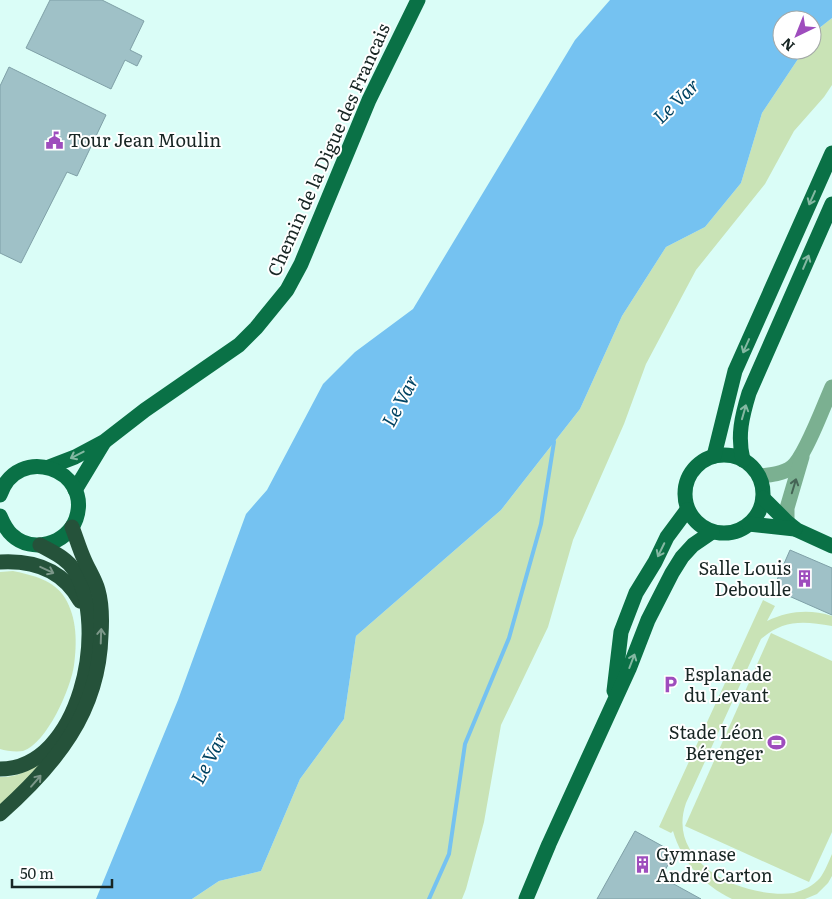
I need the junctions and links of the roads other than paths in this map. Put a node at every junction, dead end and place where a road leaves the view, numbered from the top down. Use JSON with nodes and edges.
{"nodes":[{"id":1,"x":418,"y":0,"type":"edge"},
{"id":2,"x":832,"y":153,"type":"edge"},
{"id":3,"x":832,"y":204,"type":"edge"},
{"id":4,"x":832,"y":387,"type":"edge"},
{"id":5,"x":105,"y":440,"type":"junction"},
{"id":6,"x":804,"y":451,"type":"junction"},
{"id":7,"x":714,"y":456,"type":"junction"},
{"id":8,"x":743,"y":460,"type":"junction"},
{"id":9,"x":49,"y":467,"type":"junction"},
{"id":10,"x":759,"y":476,"type":"junction"},
{"id":11,"x":75,"y":490,"type":"junction"},
{"id":12,"x":0,"y":495,"type":"edge"},
{"id":13,"x":763,"y":498,"type":"junction"},
{"id":14,"x":687,"y":510,"type":"junction"},
{"id":15,"x":0,"y":516,"type":"edge"},
{"id":16,"x":749,"y":524,"type":"junction"},
{"id":17,"x":72,"y":526,"type":"junction"},
{"id":18,"x":792,"y":526,"type":"junction"},
{"id":19,"x":712,"y":532,"type":"junction"},
{"id":20,"x":7,"y":537,"type":"edge"},
{"id":21,"x":40,"y":545,"type":"junction"},
{"id":22,"x":832,"y":546,"type":"edge"},
{"id":23,"x":0,"y":562,"type":"edge"},
{"id":24,"x":89,"y":618,"type":"junction"},
{"id":25,"x":612,"y":705,"type":"junction"},
{"id":26,"x":0,"y":769,"type":"edge"},
{"id":27,"x":0,"y":814,"type":"edge"},
{"id":28,"x":526,"y":899,"type":"edge"}],
"edges":[{"from":1,"to":5,"type":"main road","name":"Chemin de la Digue des Francais"},
{"from":2,"to":7,"type":"main road","one_way":true},
{"from":8,"to":3,"type":"main road","one_way":true},
{"from":4,"to":6,"type":"street"},
{"from":5,"to":9,"type":"main road","one_way":true},
{"from":5,"to":11,"type":"main road"},
{"from":6,"to":10,"type":"street"},
{"from":18,"to":6,"type":"street","one_way":true},
{"from":7,"to":8,"type":"main road"},
{"from":7,"to":14,"type":"main road"},
{"from":8,"to":10,"type":"main road"},
{"from":9,"to":11,"type":"main road"},
{"from":9,"to":12,"type":"main road"},
{"from":10,"to":13,"type":"main road"},
{"from":11,"to":17,"type":"main road"},
{"from":13,"to":16,"type":"main road"},
{"from":13,"to":18,"type":"main road"},
{"from":14,"to":19,"type":"main road"},
{"from":14,"to":25,"type":"main road","one_way":true},
{"from":15,"to":20,"type":"main road"},
{"from":16,"to":18,"type":"main road"},
{"from":16,"to":19,"type":"main road"},
{"from":17,"to":21,"type":"main road"},
{"from":27,"to":17,"type":"highway","one_way":true},
{"from":18,"to":22,"type":"main road"},
{"from":25,"to":19,"type":"main road","one_way":true},
{"from":20,"to":21,"type":"main road"},
{"from":21,"to":24,"type":"highway"},
{"from":23,"to":24,"type":"highway","one_way":true},
{"from":24,"to":26,"type":"highway"},
{"from":25,"to":28,"type":"main road"}]}
